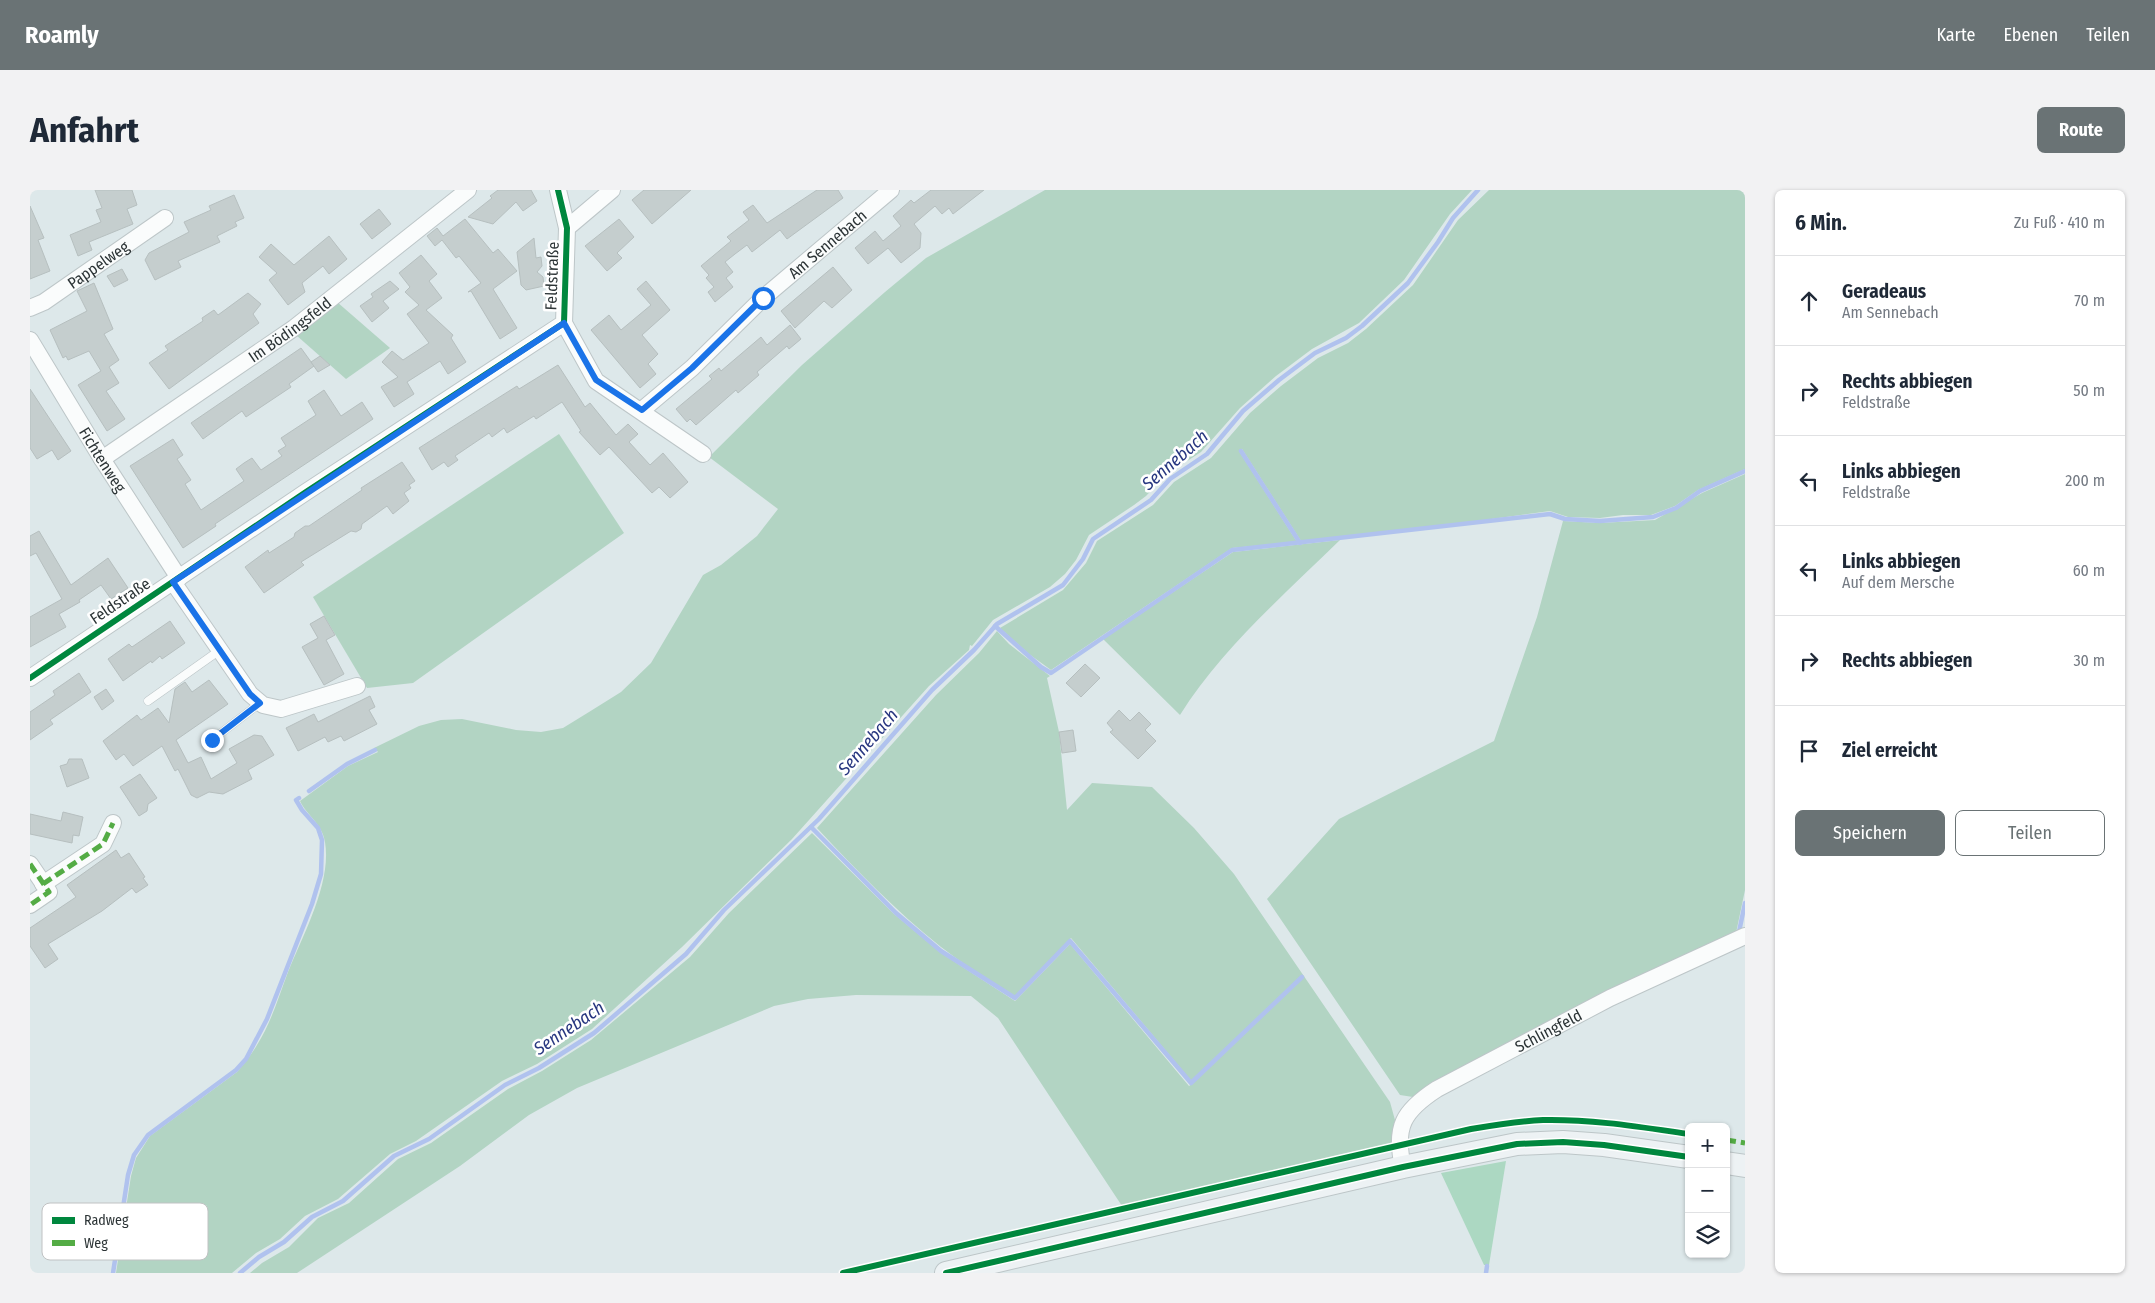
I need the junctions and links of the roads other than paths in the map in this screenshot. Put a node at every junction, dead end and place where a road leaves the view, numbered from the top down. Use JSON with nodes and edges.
{"nodes":[{"id":1,"x":468,"y":190,"type":"edge"},
{"id":2,"x":558,"y":190,"type":"edge"},
{"id":3,"x":612,"y":190,"type":"edge"},
{"id":4,"x":891,"y":190,"type":"edge"},
{"id":5,"x":165,"y":218,"type":"dead end"},
{"id":6,"x":567,"y":228,"type":"junction"},
{"id":7,"x":30,"y":308,"type":"edge"},
{"id":8,"x":564,"y":323,"type":"junction"},
{"id":9,"x":30,"y":340,"type":"edge"},
{"id":10,"x":642,"y":410,"type":"junction"},
{"id":11,"x":703,"y":454,"type":"dead end"},
{"id":12,"x":102,"y":459,"type":"junction"},
{"id":13,"x":176,"y":580,"type":"junction"},
{"id":14,"x":220,"y":650,"type":"junction"},
{"id":15,"x":30,"y":678,"type":"edge"},
{"id":16,"x":357,"y":686,"type":"dead end"},
{"id":17,"x":148,"y":701,"type":"dead end"},
{"id":18,"x":260,"y":703,"type":"junction"},
{"id":19,"x":212,"y":740,"type":"dead end"},
{"id":20,"x":113,"y":823,"type":"dead end"},
{"id":21,"x":30,"y":864,"type":"edge"},
{"id":22,"x":43,"y":884,"type":"junction"},
{"id":23,"x":30,"y":906,"type":"edge"},
{"id":24,"x":1745,"y":936,"type":"edge"},
{"id":25,"x":1685,"y":1157,"type":"edge"},
{"id":26,"x":1730,"y":1164,"type":"edge"},
{"id":27,"x":1745,"y":1166,"type":"edge"},
{"id":28,"x":1403,"y":1167,"type":"junction"},
{"id":29,"x":946,"y":1273,"type":"edge"}],
"edges":[{"from":1,"to":12,"type":"street","name":"Im Bödingsfeld"},
{"from":2,"to":6,"type":"street","name":"Feldstraße"},
{"from":3,"to":6,"type":"street"},
{"from":4,"to":10,"type":"street","name":"Am Sennebach"},
{"from":5,"to":7,"type":"street","name":"Pappelweg"},
{"from":6,"to":8,"type":"street","name":"Feldstraße"},
{"from":8,"to":10,"type":"street","name":"Feldstraße"},
{"from":8,"to":13,"type":"street","name":"Feldstraße"},
{"from":9,"to":12,"type":"street","name":"Fichtenweg"},
{"from":10,"to":11,"type":"street"},
{"from":12,"to":13,"type":"street","name":"Fichtenweg"},
{"from":13,"to":14,"type":"street","name":"Fichtenweg"},
{"from":13,"to":15,"type":"street","name":"Feldstraße"},
{"from":14,"to":17,"type":"lane"},
{"from":14,"to":18,"type":"street","name":"Fichtenweg"},
{"from":16,"to":18,"type":"street"},
{"from":18,"to":19,"type":"lane"},
{"from":20,"to":22,"type":"street"},
{"from":21,"to":22,"type":"street"},
{"from":22,"to":23,"type":"street"},
{"from":24,"to":28,"type":"street","name":"Schlingfeld"},
{"from":25,"to":28,"type":"street"},
{"from":26,"to":27,"type":"street"},
{"from":28,"to":29,"type":"street"}]}
